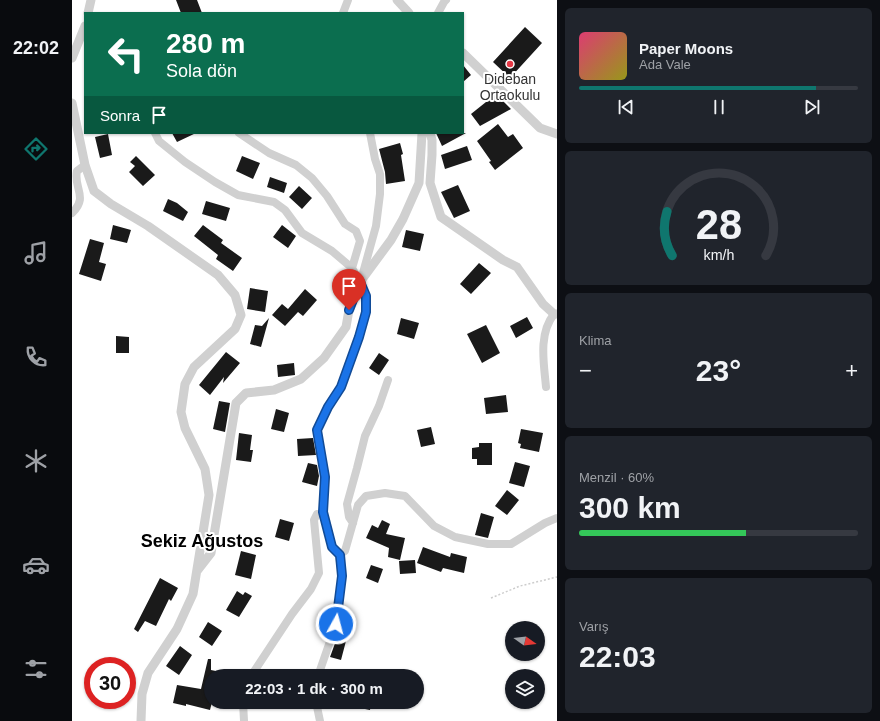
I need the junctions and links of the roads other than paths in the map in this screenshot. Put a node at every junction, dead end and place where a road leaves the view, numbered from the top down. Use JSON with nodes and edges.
{"nodes":[{"id":1,"x":91,"y":0,"type":"edge"},
{"id":2,"x":348,"y":0,"type":"edge"},
{"id":3,"x":397,"y":0,"type":"edge"},
{"id":4,"x":446,"y":0,"type":"edge"},
{"id":5,"x":88,"y":12,"type":"edge"},
{"id":6,"x":343,"y":12,"type":"edge"},
{"id":7,"x":407,"y":12,"type":"edge"},
{"id":8,"x":439,"y":12,"type":"edge"},
{"id":9,"x":84,"y":28,"type":"edge"},
{"id":10,"x":464,"y":54,"type":"edge"},
{"id":11,"x":72,"y":58,"type":"edge"},
{"id":12,"x":72,"y":103,"type":"edge"},
{"id":13,"x":156,"y":134,"type":"edge"},
{"id":14,"x":240,"y":134,"type":"edge"},
{"id":15,"x":370,"y":134,"type":"edge"},
{"id":16,"x":422,"y":134,"type":"edge"},
{"id":17,"x":430,"y":134,"type":"edge"},
{"id":18,"x":557,"y":134,"type":"edge"},
{"id":19,"x":85,"y":165,"type":"junction"},
{"id":20,"x":72,"y":213,"type":"edge"},
{"id":21,"x":352,"y":268,"type":"junction"},
{"id":22,"x":360,"y":282,"type":"junction"},
{"id":23,"x":555,"y":314,"type":"edge"},
{"id":24,"x":388,"y":380,"type":"dead end"},
{"id":25,"x":546,"y":387,"type":"dead end"},
{"id":26,"x":323,"y":512,"type":"junction"},
{"id":27,"x":557,"y":518,"type":"edge"},
{"id":28,"x":353,"y":523,"type":"junction"},
{"id":29,"x":340,"y":555,"type":"junction"},
{"id":30,"x":197,"y":571,"type":"junction"},
{"id":31,"x":256,"y":669,"type":"edge"},
{"id":32,"x":320,"y":669,"type":"edge"},
{"id":33,"x":243,"y":709,"type":"edge"},
{"id":34,"x":317,"y":709,"type":"edge"},
{"id":35,"x":141,"y":721,"type":"edge"},
{"id":36,"x":244,"y":721,"type":"edge"},
{"id":37,"x":320,"y":721,"type":"edge"}],
"edges":[{"from":1,"to":5,"type":"street"},
{"from":2,"to":6,"type":"street"},
{"from":3,"to":7,"type":"street"},
{"from":4,"to":8,"type":"street"},
{"from":9,"to":11,"type":"street"},
{"from":10,"to":18,"type":"street"},
{"from":12,"to":19,"type":"street"},
{"from":13,"to":21,"type":"street"},
{"from":14,"to":21,"type":"street"},
{"from":15,"to":22,"type":"street"},
{"from":16,"to":22,"type":"street"},
{"from":17,"to":23,"type":"street"},
{"from":19,"to":20,"type":"street"},
{"from":19,"to":30,"type":"street"},
{"from":21,"to":22,"type":"street"},
{"from":22,"to":26,"type":"street"},
{"from":22,"to":30,"type":"street"},
{"from":23,"to":25,"type":"street"},
{"from":24,"to":28,"type":"street"},
{"from":26,"to":29,"type":"street"},
{"from":26,"to":31,"type":"street"},
{"from":27,"to":28,"type":"street"},
{"from":28,"to":29,"type":"street"},
{"from":29,"to":32,"type":"street"},
{"from":30,"to":35,"type":"street"},
{"from":33,"to":36,"type":"street"},
{"from":34,"to":37,"type":"street"}]}
